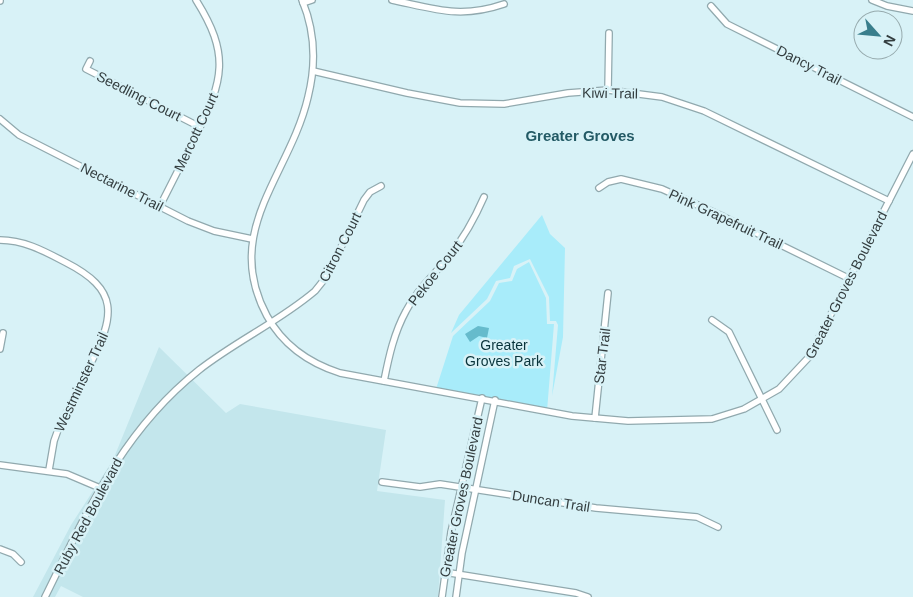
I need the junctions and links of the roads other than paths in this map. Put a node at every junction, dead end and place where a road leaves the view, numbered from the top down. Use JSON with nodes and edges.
{"nodes":[{"id":1,"x":196,"y":0,"type":"edge"},
{"id":2,"x":312,"y":0,"type":"edge"},
{"id":3,"x":392,"y":0,"type":"edge"},
{"id":4,"x":872,"y":0,"type":"edge"},
{"id":5,"x":303,"y":1,"type":"edge"},
{"id":6,"x":504,"y":4,"type":"dead end"},
{"id":7,"x":711,"y":6,"type":"dead end"},
{"id":8,"x":913,"y":11,"type":"edge"},
{"id":9,"x":609,"y":33,"type":"dead end"},
{"id":10,"x":90,"y":61,"type":"dead end"},
{"id":11,"x":313,"y":71,"type":"junction"},
{"id":12,"x":608,"y":90,"type":"junction"},
{"id":13,"x":913,"y":117,"type":"edge"},
{"id":14,"x":0,"y":119,"type":"edge"},
{"id":15,"x":200,"y":127,"type":"junction"},
{"id":16,"x":913,"y":154,"type":"edge"},
{"id":17,"x":381,"y":186,"type":"dead end"},
{"id":18,"x":599,"y":188,"type":"dead end"},
{"id":19,"x":484,"y":197,"type":"dead end"},
{"id":20,"x":889,"y":202,"type":"junction"},
{"id":21,"x":160,"y":206,"type":"junction"},
{"id":22,"x":252,"y":239,"type":"junction"},
{"id":23,"x":0,"y":240,"type":"edge"},
{"id":24,"x":850,"y":279,"type":"junction"},
{"id":25,"x":608,"y":293,"type":"dead end"},
{"id":26,"x":712,"y":320,"type":"dead end"},
{"id":27,"x":270,"y":322,"type":"junction"},
{"id":28,"x":3,"y":334,"type":"dead end"},
{"id":29,"x":0,"y":349,"type":"edge"},
{"id":30,"x":384,"y":381,"type":"junction"},
{"id":31,"x":482,"y":398,"type":"junction"},
{"id":32,"x":495,"y":400,"type":"junction"},
{"id":33,"x":763,"y":400,"type":"junction"},
{"id":34,"x":595,"y":418,"type":"junction"},
{"id":35,"x":777,"y":430,"type":"dead end"},
{"id":36,"x":0,"y":465,"type":"edge"},
{"id":37,"x":49,"y":470,"type":"junction"},
{"id":38,"x":382,"y":482,"type":"dead end"},
{"id":39,"x":462,"y":487,"type":"junction"},
{"id":40,"x":100,"y":488,"type":"junction"},
{"id":41,"x":475,"y":490,"type":"junction"},
{"id":42,"x":718,"y":527,"type":"dead end"},
{"id":43,"x":0,"y":549,"type":"edge"},
{"id":44,"x":21,"y":562,"type":"dead end"},
{"id":45,"x":444,"y":572,"type":"junction"},
{"id":46,"x":458,"y":574,"type":"junction"},
{"id":47,"x":45,"y":597,"type":"edge"},
{"id":48,"x":442,"y":597,"type":"edge"},
{"id":49,"x":456,"y":597,"type":"edge"},
{"id":50,"x":588,"y":597,"type":"edge"}],
"edges":[{"from":1,"to":15,"type":"street","name":"Mercott Court"},
{"from":2,"to":5,"type":"street"},
{"from":3,"to":6,"type":"street"},
{"from":4,"to":8,"type":"street"},
{"from":5,"to":11,"type":"street","name":"Greater Groves Boulevard"},
{"from":7,"to":13,"type":"street","name":"Dancy Trail"},
{"from":9,"to":12,"type":"street"},
{"from":10,"to":15,"type":"street","name":"Seedling Court"},
{"from":11,"to":12,"type":"street","name":"Kiwi Trail"},
{"from":11,"to":22,"type":"street","name":"Greater Groves Boulevard"},
{"from":12,"to":20,"type":"street","name":"Kiwi Trail"},
{"from":14,"to":21,"type":"street","name":"Nectarine Trail"},
{"from":15,"to":21,"type":"street","name":"Mercott Court"},
{"from":16,"to":20,"type":"street","name":"Greater Groves Boulevard"},
{"from":17,"to":27,"type":"street","name":"Citron Court"},
{"from":18,"to":24,"type":"street","name":"Pink Grapefruit Trail"},
{"from":19,"to":30,"type":"street","name":"Pekoe Court"},
{"from":20,"to":24,"type":"street","name":"Greater Groves Boulevard"},
{"from":21,"to":22,"type":"street","name":"Nectarine Trail"},
{"from":22,"to":27,"type":"street","name":"Greater Groves Boulevard"},
{"from":23,"to":37,"type":"street","name":"Westminster Trail"},
{"from":24,"to":33,"type":"street","name":"Greater Groves Boulevard"},
{"from":25,"to":34,"type":"street","name":"Star Trail"},
{"from":26,"to":33,"type":"street"},
{"from":27,"to":30,"type":"street","name":"Greater Groves Boulevard"},
{"from":27,"to":40,"type":"street","name":"Ruby Red Boulevard"},
{"from":28,"to":29,"type":"street"},
{"from":30,"to":31,"type":"street","name":"Greater Groves Boulevard"},
{"from":31,"to":32,"type":"street","name":"Greater Groves Boulevard"},
{"from":31,"to":39,"type":"street","name":"Greater Groves Boulevard"},
{"from":32,"to":34,"type":"street","name":"Greater Groves Boulevard"},
{"from":32,"to":41,"type":"street","name":"Greater Groves Boulevard"},
{"from":33,"to":34,"type":"street","name":"Greater Groves Boulevard"},
{"from":33,"to":35,"type":"street"},
{"from":36,"to":37,"type":"street"},
{"from":37,"to":40,"type":"street"},
{"from":38,"to":39,"type":"street","name":"Duncan Trail"},
{"from":39,"to":41,"type":"street","name":"Duncan Trail"},
{"from":39,"to":45,"type":"street","name":"Greater Groves Boulevard"},
{"from":40,"to":47,"type":"street","name":"Ruby Red Boulevard"},
{"from":41,"to":42,"type":"street","name":"Duncan Trail"},
{"from":41,"to":46,"type":"street","name":"Greater Groves Boulevard"},
{"from":43,"to":44,"type":"street"},
{"from":45,"to":46,"type":"street"},
{"from":45,"to":48,"type":"street","name":"Greater Groves Boulevard"},
{"from":46,"to":49,"type":"street","name":"Greater Groves Boulevard"},
{"from":46,"to":50,"type":"street"}]}
